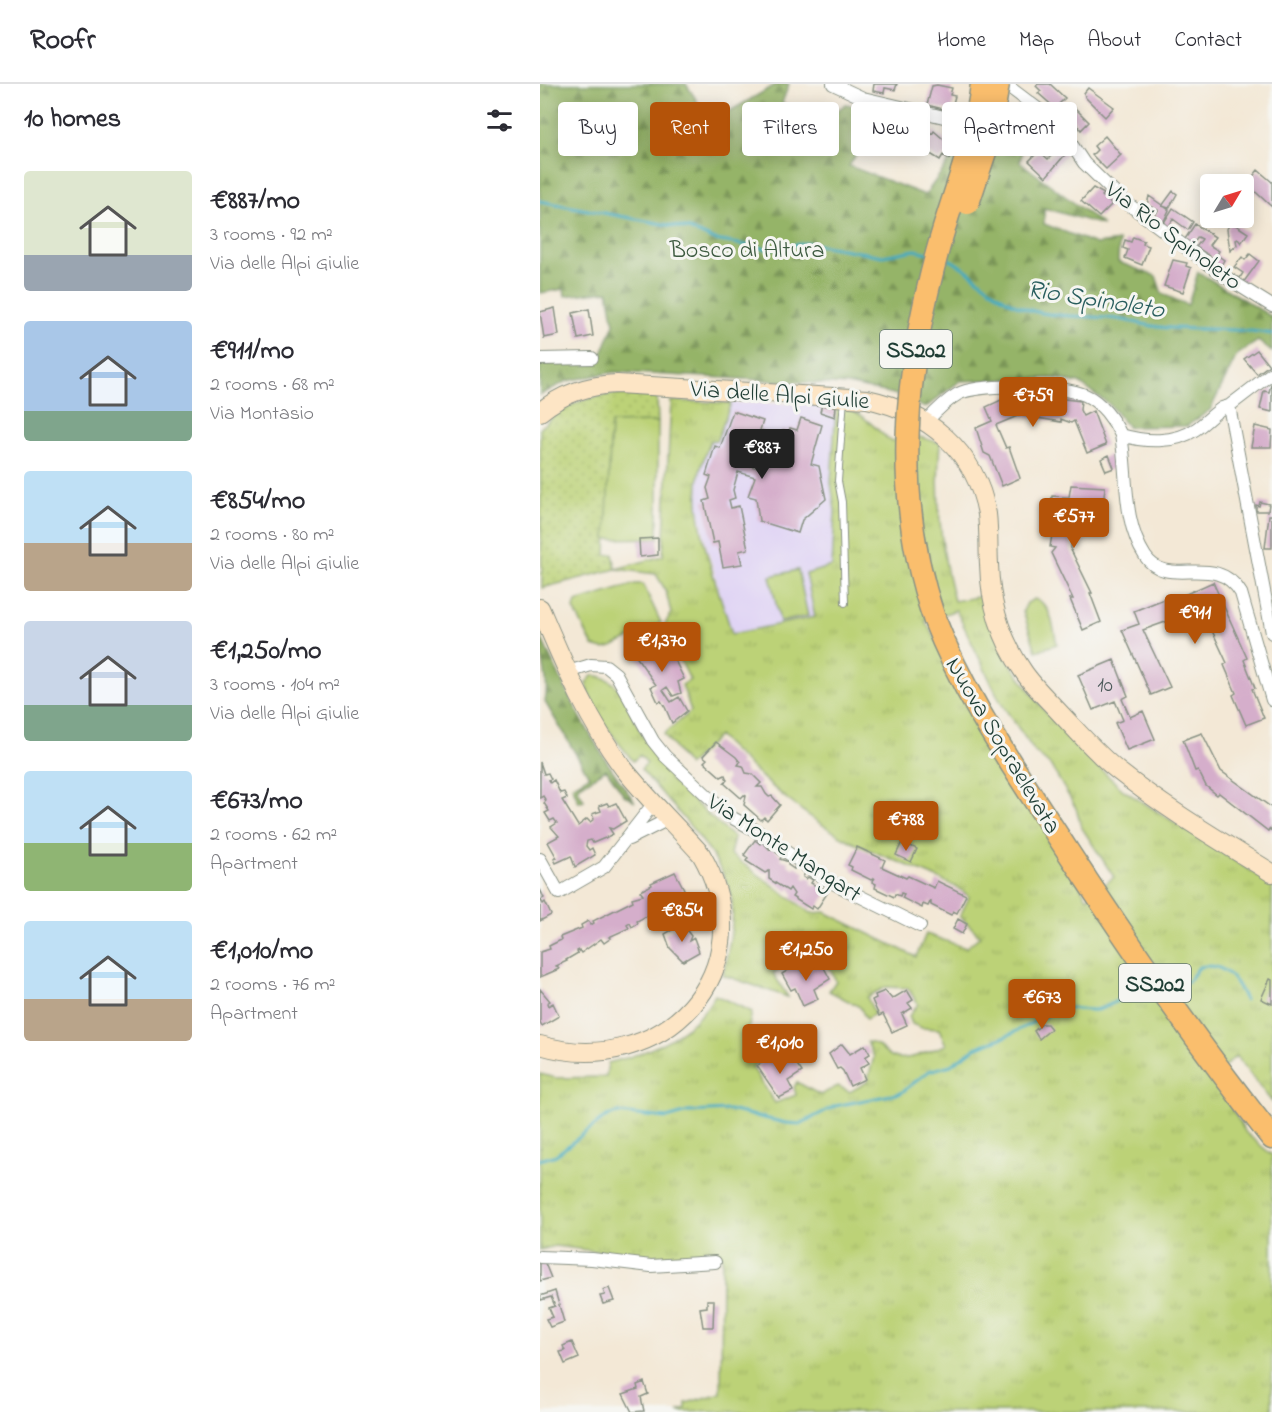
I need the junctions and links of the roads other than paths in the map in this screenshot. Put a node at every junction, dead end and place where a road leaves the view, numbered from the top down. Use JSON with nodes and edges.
{"nodes":[{"id":1,"x":833,"y":84,"type":"edge"},
{"id":2,"x":982,"y":84,"type":"edge"},
{"id":3,"x":998,"y":84,"type":"edge"},
{"id":4,"x":1005,"y":84,"type":"edge"},
{"id":5,"x":1029,"y":102,"type":"edge"},
{"id":6,"x":942,"y":117,"type":"edge"},
{"id":7,"x":1077,"y":153,"type":"edge"},
{"id":8,"x":1272,"y":306,"type":"edge"},
{"id":9,"x":592,"y":358,"type":"dead end"},
{"id":10,"x":540,"y":359,"type":"edge"},
{"id":11,"x":1272,"y":373,"type":"edge"},
{"id":12,"x":844,"y":398,"type":"junction"},
{"id":13,"x":1229,"y":406,"type":"junction"},
{"id":14,"x":540,"y":411,"type":"edge"},
{"id":15,"x":927,"y":421,"type":"junction"},
{"id":16,"x":1121,"y":435,"type":"junction"},
{"id":17,"x":845,"y":603,"type":"dead end"},
{"id":18,"x":540,"y":608,"type":"edge"},
{"id":19,"x":941,"y":616,"type":"junction"},
{"id":20,"x":1272,"y":633,"type":"edge"},
{"id":21,"x":568,"y":672,"type":"junction"},
{"id":22,"x":1272,"y":700,"type":"edge"},
{"id":23,"x":654,"y":803,"type":"junction"},
{"id":24,"x":669,"y":819,"type":"junction"},
{"id":25,"x":628,"y":840,"type":"junction"},
{"id":26,"x":540,"y":859,"type":"edge"},
{"id":27,"x":1272,"y":873,"type":"edge"},
{"id":28,"x":920,"y":926,"type":"dead end"},
{"id":29,"x":540,"y":1045,"type":"edge"},
{"id":30,"x":1225,"y":1066,"type":"junction"},
{"id":31,"x":1272,"y":1117,"type":"edge"},
{"id":32,"x":1272,"y":1138,"type":"edge"},
{"id":33,"x":540,"y":1257,"type":"edge"},
{"id":34,"x":715,"y":1262,"type":"dead end"}],
"edges":[{"from":1,"to":6,"type":"street"},
{"from":2,"to":19,"type":"highway","name":"Nuova Sopraelevata","number":"SS202","bridge":true},
{"from":3,"to":19,"type":"highway","name":"Nuova Sopraelevata","number":"SS202","bridge":true},
{"from":4,"to":5,"type":"street","name":"Via Rio Spinoleto"},
{"from":7,"to":8,"type":"street","name":"Via Rio Spinoleto"},
{"from":9,"to":10,"type":"street"},
{"from":11,"to":13,"type":"street"},
{"from":12,"to":14,"type":"street","name":"Via delle Alpi Giulie"},
{"from":12,"to":15,"type":"street","name":"Via delle Alpi Giulie"},
{"from":12,"to":17,"type":"lane"},
{"from":13,"to":16,"type":"street"},
{"from":13,"to":20,"type":"street"},
{"from":15,"to":16,"type":"street"},
{"from":15,"to":27,"type":"street","name":"Via delle Alpi Giulie"},
{"from":16,"to":22,"type":"street"},
{"from":18,"to":21,"type":"street"},
{"from":19,"to":30,"type":"highway","name":"Nuova Sopraelevata","number":"SS202"},
{"from":21,"to":23,"type":"street"},
{"from":21,"to":28,"type":"street","name":"Via Monte Mangart"},
{"from":23,"to":24,"type":"street"},
{"from":23,"to":25,"type":"street"},
{"from":24,"to":25,"type":"street"},
{"from":24,"to":29,"type":"street"},
{"from":25,"to":26,"type":"street"},
{"from":30,"to":31,"type":"highway","name":"Nuova Sopraelevata","number":"SS202"},
{"from":30,"to":32,"type":"highway","name":"Nuova Sopraelevata","number":"SS202"},
{"from":33,"to":34,"type":"street"}]}
